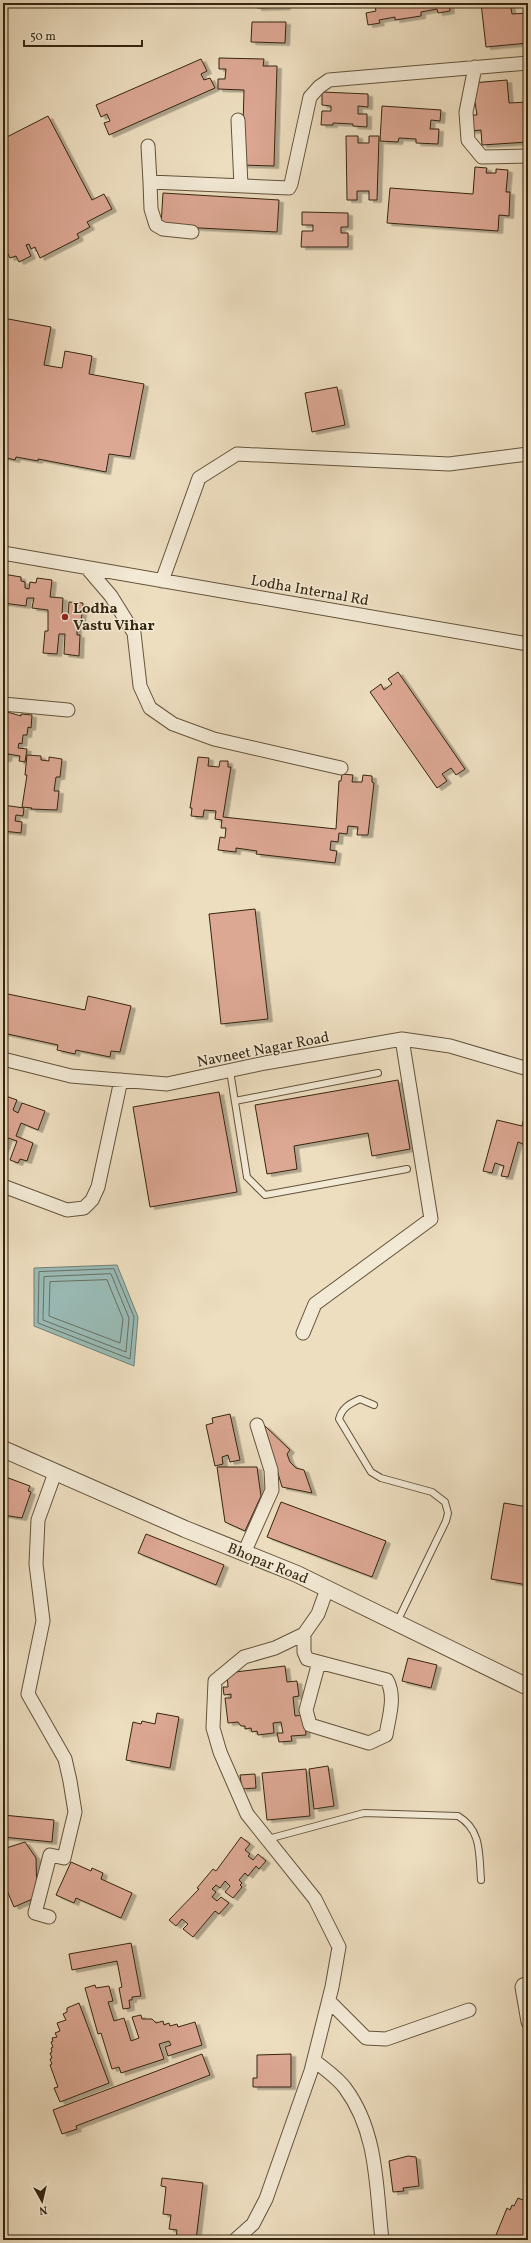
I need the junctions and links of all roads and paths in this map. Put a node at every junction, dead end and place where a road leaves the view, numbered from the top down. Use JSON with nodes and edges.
{"nodes":[{"id":1,"x":528,"y":63,"type":"edge"},
{"id":2,"x":475,"y":67,"type":"junction"},
{"id":3,"x":238,"y":120,"type":"dead end"},
{"id":4,"x":148,"y":146,"type":"dead end"},
{"id":5,"x":528,"y":156,"type":"edge"},
{"id":6,"x":150,"y":182,"type":"junction"},
{"id":7,"x":241,"y":186,"type":"junction"},
{"id":8,"x":192,"y":232,"type":"dead end"},
{"id":9,"x":528,"y":454,"type":"edge"},
{"id":10,"x":3,"y":553,"type":"edge"},
{"id":11,"x":87,"y":568,"type":"junction"},
{"id":12,"x":162,"y":581,"type":"junction"},
{"id":13,"x":528,"y":644,"type":"edge"},
{"id":14,"x":3,"y":704,"type":"edge"},
{"id":15,"x":68,"y":710,"type":"dead end"},
{"id":16,"x":341,"y":768,"type":"dead end"},
{"id":17,"x":402,"y":1039,"type":"junction"},
{"id":18,"x":3,"y":1059,"type":"edge"},
{"id":19,"x":527,"y":1065,"type":"edge"},
{"id":20,"x":230,"y":1071,"type":"junction"},
{"id":21,"x":378,"y":1073,"type":"dead end"},
{"id":22,"x":121,"y":1080,"type":"junction"},
{"id":23,"x":235,"y":1101,"type":"junction"},
{"id":24,"x":407,"y":1169,"type":"dead end"},
{"id":25,"x":3,"y":1186,"type":"edge"},
{"id":26,"x":303,"y":1333,"type":"dead end"},
{"id":27,"x":374,"y":1405,"type":"dead end"},
{"id":28,"x":257,"y":1425,"type":"dead end"},
{"id":29,"x":3,"y":1449,"type":"edge"},
{"id":30,"x":55,"y":1473,"type":"junction"},
{"id":31,"x":244,"y":1553,"type":"junction"},
{"id":32,"x":328,"y":1589,"type":"junction"},
{"id":33,"x":397,"y":1622,"type":"junction"},
{"id":34,"x":304,"y":1634,"type":"junction"},
{"id":35,"x":319,"y":1662,"type":"junction"},
{"id":36,"x":528,"y":1687,"type":"edge"},
{"id":37,"x":268,"y":1839,"type":"junction"},
{"id":38,"x":481,"y":1880,"type":"dead end"},
{"id":39,"x":49,"y":1917,"type":"dead end"},
{"id":40,"x":528,"y":1983,"type":"edge"},
{"id":41,"x":329,"y":2001,"type":"junction"},
{"id":42,"x":469,"y":2010,"type":"dead end"},
{"id":43,"x":528,"y":2022,"type":"edge"},
{"id":44,"x":314,"y":2060,"type":"junction"},
{"id":45,"x":235,"y":2240,"type":"edge"},
{"id":46,"x":382,"y":2240,"type":"edge"}],
"edges":[{"from":1,"to":2,"type":"street"},
{"from":2,"to":5,"type":"street"},
{"from":2,"to":7,"type":"street"},
{"from":3,"to":7,"type":"street"},
{"from":4,"to":6,"type":"street"},
{"from":6,"to":7,"type":"street"},
{"from":6,"to":8,"type":"street"},
{"from":9,"to":12,"type":"street"},
{"from":10,"to":11,"type":"street","name":"Lodha Internal Rd"},
{"from":11,"to":12,"type":"street","name":"Lodha Internal Rd"},
{"from":11,"to":16,"type":"street"},
{"from":12,"to":13,"type":"street","name":"Lodha Internal Rd"},
{"from":14,"to":15,"type":"street"},
{"from":17,"to":19,"type":"street","name":"Navneet Nagar Road"},
{"from":17,"to":20,"type":"street","name":"Navneet Nagar Road"},
{"from":17,"to":26,"type":"street"},
{"from":18,"to":22,"type":"street","name":"Navneet Nagar Road"},
{"from":20,"to":22,"type":"street","name":"Navneet Nagar Road"},
{"from":20,"to":23,"type":"lane"},
{"from":21,"to":23,"type":"lane"},
{"from":22,"to":25,"type":"street"},
{"from":23,"to":24,"type":"lane"},
{"from":27,"to":33,"type":"lane"},
{"from":28,"to":31,"type":"street"},
{"from":29,"to":30,"type":"street","name":"Bhopar Road"},
{"from":30,"to":31,"type":"street","name":"Bhopar Road"},
{"from":30,"to":39,"type":"street"},
{"from":31,"to":32,"type":"street","name":"Bhopar Road"},
{"from":32,"to":33,"type":"street","name":"Bhopar Road"},
{"from":32,"to":34,"type":"street"},
{"from":33,"to":36,"type":"street","name":"Bhopar Road"},
{"from":34,"to":35,"type":"street"},
{"from":34,"to":37,"type":"street"},
{"from":35,"to":35,"type":"street"},
{"from":37,"to":38,"type":"lane"},
{"from":37,"to":41,"type":"street"},
{"from":40,"to":43,"type":"street"},
{"from":41,"to":42,"type":"street"},
{"from":41,"to":44,"type":"street"},
{"from":44,"to":45,"type":"street"},
{"from":44,"to":46,"type":"street"}]}
